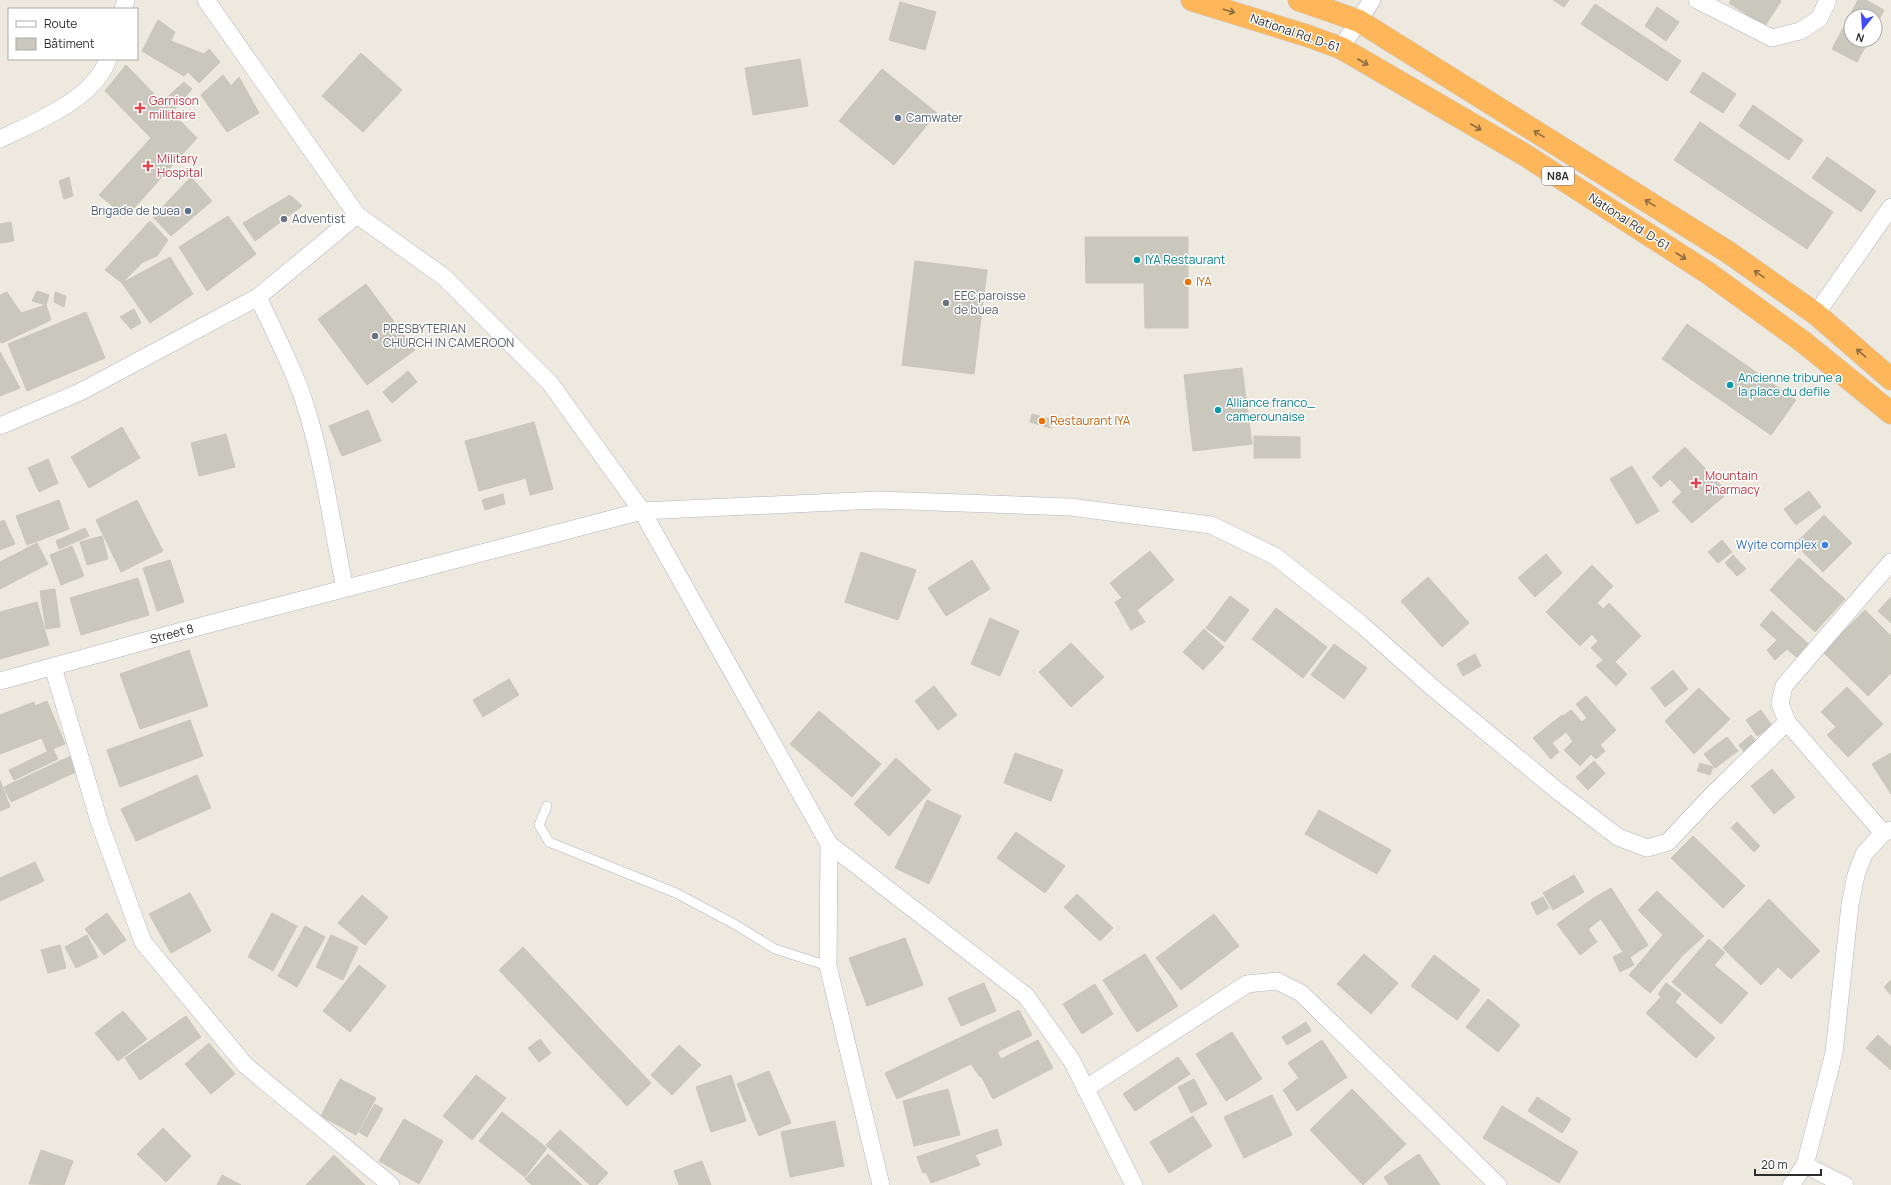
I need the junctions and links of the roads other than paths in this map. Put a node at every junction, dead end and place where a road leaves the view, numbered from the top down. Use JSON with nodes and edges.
{"nodes":[{"id":1,"x":206,"y":0,"type":"edge"},
{"id":2,"x":1192,"y":0,"type":"edge"},
{"id":3,"x":1299,"y":0,"type":"edge"},
{"id":4,"x":1372,"y":0,"type":"edge"},
{"id":5,"x":1697,"y":0,"type":"edge"},
{"id":6,"x":1828,"y":0,"type":"edge"},
{"id":7,"x":1359,"y":21,"type":"junction"},
{"id":8,"x":1340,"y":48,"type":"junction"},
{"id":9,"x":108,"y":60,"type":"edge"},
{"id":10,"x":0,"y":139,"type":"edge"},
{"id":11,"x":1891,"y":206,"type":"edge"},
{"id":12,"x":357,"y":215,"type":"junction"},
{"id":13,"x":258,"y":297,"type":"junction"},
{"id":14,"x":1816,"y":314,"type":"junction"},
{"id":15,"x":1891,"y":379,"type":"edge"},
{"id":16,"x":1891,"y":413,"type":"edge"},
{"id":17,"x":0,"y":426,"type":"edge"},
{"id":18,"x":642,"y":511,"type":"junction"},
{"id":19,"x":1891,"y":562,"type":"edge"},
{"id":20,"x":345,"y":589,"type":"junction"},
{"id":21,"x":52,"y":667,"type":"junction"},
{"id":22,"x":0,"y":681,"type":"edge"},
{"id":23,"x":1787,"y":722,"type":"junction"},
{"id":24,"x":547,"y":806,"type":"dead end"},
{"id":25,"x":1887,"y":832,"type":"edge"},
{"id":26,"x":829,"y":844,"type":"junction"},
{"id":27,"x":828,"y":966,"type":"junction"},
{"id":28,"x":1085,"y":1089,"type":"junction"},
{"id":29,"x":1805,"y":1165,"type":"junction"},
{"id":30,"x":391,"y":1185,"type":"edge"},
{"id":31,"x":881,"y":1185,"type":"edge"},
{"id":32,"x":1134,"y":1185,"type":"edge"},
{"id":33,"x":1498,"y":1185,"type":"edge"},
{"id":34,"x":1791,"y":1185,"type":"edge"},
{"id":35,"x":1845,"y":1185,"type":"edge"}],
"edges":[{"from":1,"to":12,"type":"street"},
{"from":2,"to":8,"type":"highway","name":"National Rd. D-61","number":"N8A","one_way":true},
{"from":3,"to":7,"type":"highway","number":"N8A"},
{"from":4,"to":7,"type":"street"},
{"from":5,"to":6,"type":"street"},
{"from":7,"to":8,"type":"street"},
{"from":14,"to":7,"type":"highway","number":"N8A","one_way":true},
{"from":8,"to":16,"type":"highway","name":"National Rd. D-61","number":"N8A","one_way":true},
{"from":9,"to":10,"type":"street"},
{"from":11,"to":14,"type":"street"},
{"from":12,"to":13,"type":"street"},
{"from":12,"to":18,"type":"street"},
{"from":13,"to":17,"type":"street"},
{"from":13,"to":20,"type":"street"},
{"from":15,"to":14,"type":"highway","number":"N8A","one_way":true},
{"from":18,"to":20,"type":"street","name":"Street 8"},
{"from":18,"to":23,"type":"street","name":"Street 8"},
{"from":18,"to":26,"type":"street"},
{"from":19,"to":23,"type":"street"},
{"from":20,"to":21,"type":"street","name":"Street 8"},
{"from":21,"to":22,"type":"street","name":"Street 8"},
{"from":21,"to":30,"type":"street"},
{"from":23,"to":25,"type":"street"},
{"from":24,"to":27,"type":"lane"},
{"from":25,"to":29,"type":"street"},
{"from":26,"to":27,"type":"street"},
{"from":26,"to":28,"type":"street"},
{"from":27,"to":31,"type":"street"},
{"from":28,"to":32,"type":"street"},
{"from":28,"to":33,"type":"street"},
{"from":29,"to":34,"type":"street"},
{"from":29,"to":35,"type":"street"}]}
